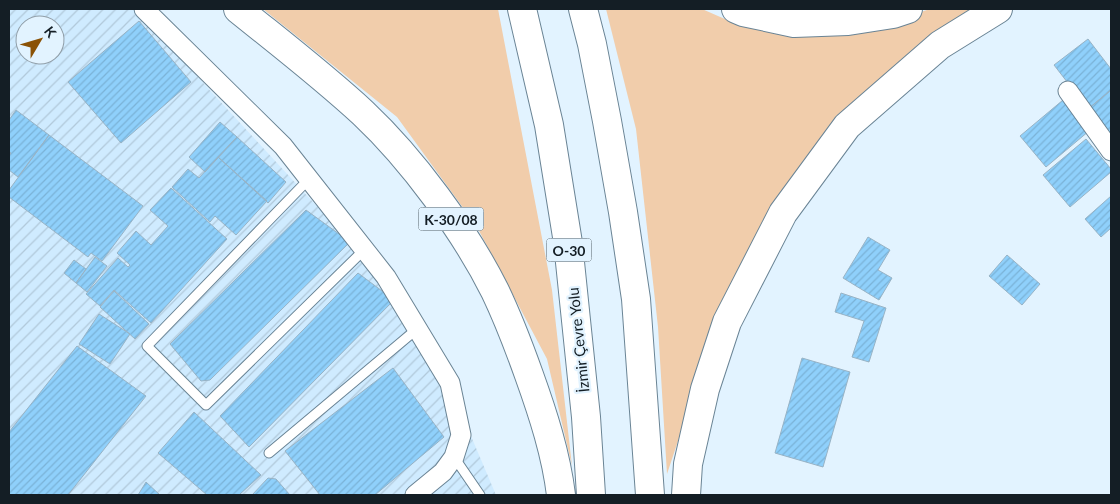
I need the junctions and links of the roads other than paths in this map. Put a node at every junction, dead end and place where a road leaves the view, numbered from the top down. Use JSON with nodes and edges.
{"nodes":[{"id":1,"x":144,"y":9,"type":"edge"},
{"id":2,"x":238,"y":9,"type":"edge"},
{"id":3,"x":522,"y":9,"type":"edge"},
{"id":4,"x":583,"y":9,"type":"edge"},
{"id":5,"x":736,"y":9,"type":"edge"},
{"id":6,"x":908,"y":9,"type":"edge"},
{"id":7,"x":998,"y":9,"type":"edge"},
{"id":8,"x":1068,"y":91,"type":"dead end"},
{"id":9,"x":1111,"y":151,"type":"edge"},
{"id":10,"x":309,"y":179,"type":"junction"},
{"id":11,"x":365,"y":249,"type":"junction"},
{"id":12,"x":417,"y":328,"type":"junction"},
{"id":13,"x":269,"y":453,"type":"dead end"},
{"id":14,"x":454,"y":457,"type":"junction"},
{"id":15,"x":416,"y":495,"type":"edge"},
{"id":16,"x":480,"y":495,"type":"edge"},
{"id":17,"x":561,"y":495,"type":"edge"},
{"id":18,"x":591,"y":495,"type":"edge"},
{"id":19,"x":650,"y":495,"type":"edge"},
{"id":20,"x":686,"y":495,"type":"edge"}],
"edges":[{"from":1,"to":10,"type":"street"},
{"from":2,"to":17,"type":"highway","number":"K-30/08"},
{"from":3,"to":18,"type":"highway","name":"İzmir Çevre Yolu","number":"O-30"},
{"from":4,"to":19,"type":"highway"},
{"from":5,"to":6,"type":"highway"},
{"from":7,"to":20,"type":"highway"},
{"from":8,"to":9,"type":"street"},
{"from":10,"to":11,"type":"street"},
{"from":10,"to":11,"type":"lane"},
{"from":11,"to":12,"type":"street"},
{"from":12,"to":13,"type":"lane"},
{"from":12,"to":14,"type":"street"},
{"from":14,"to":15,"type":"street"},
{"from":14,"to":16,"type":"lane"}]}
